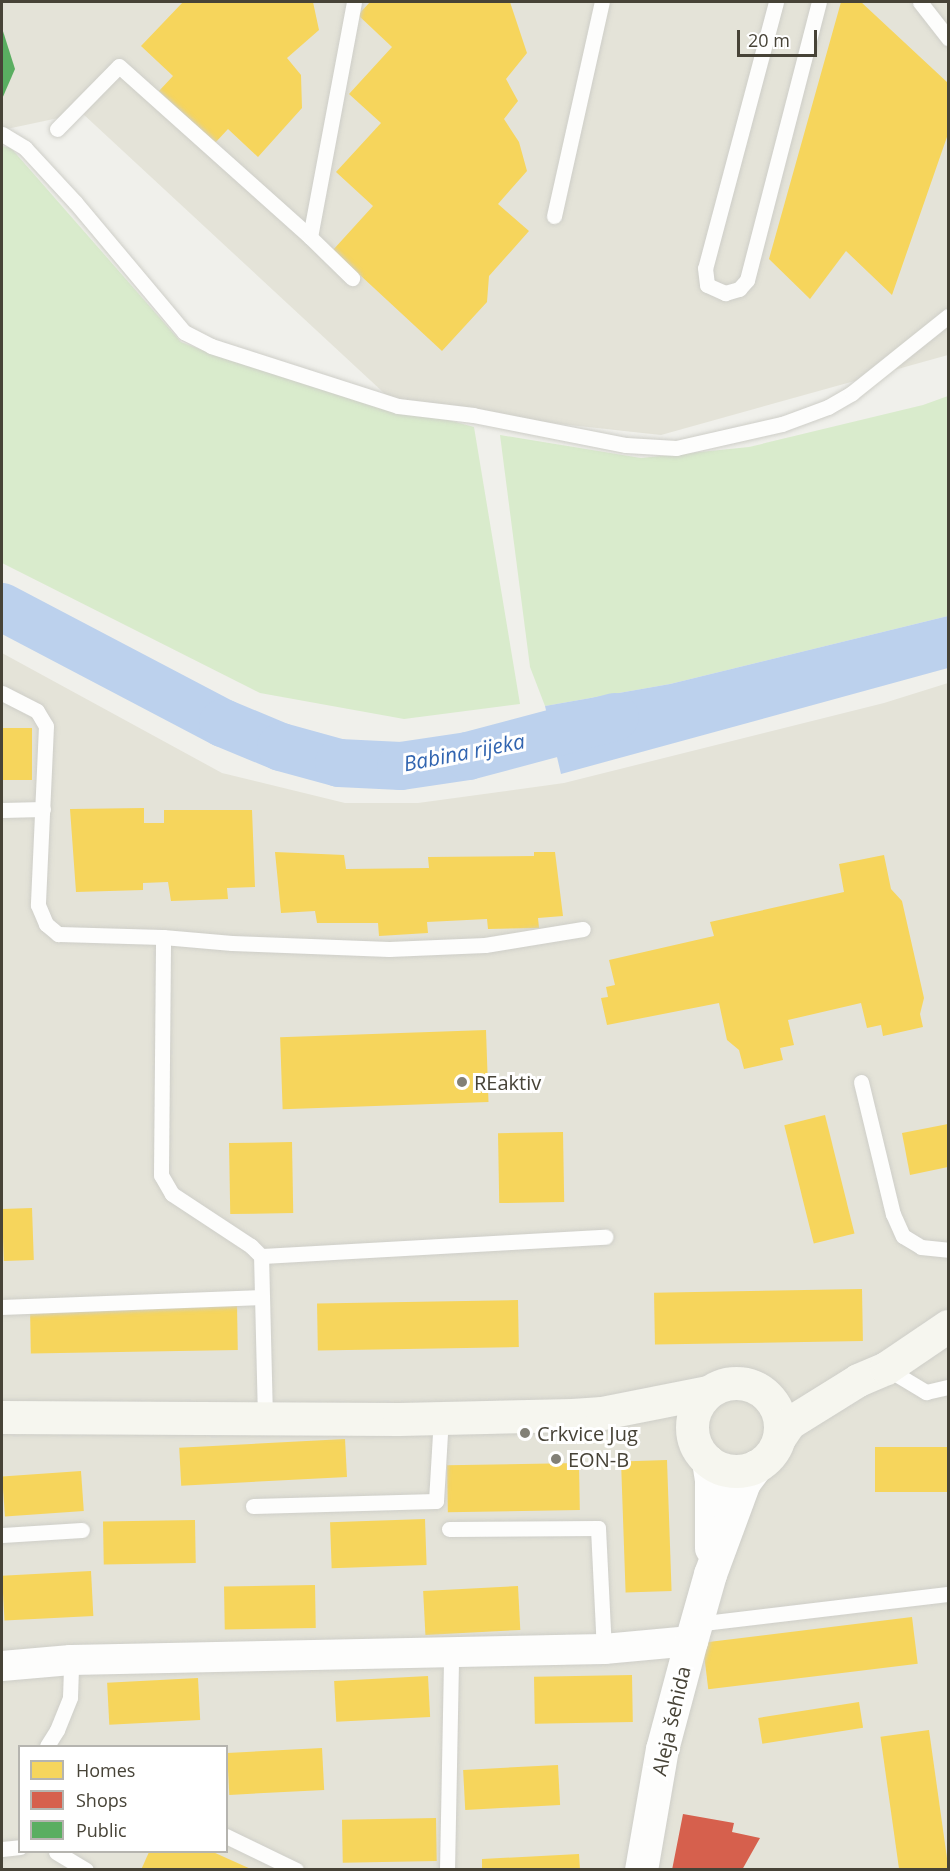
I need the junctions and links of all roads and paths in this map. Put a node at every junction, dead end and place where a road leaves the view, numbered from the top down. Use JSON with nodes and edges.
{"nodes":[{"id":1,"x":354,"y":2,"type":"edge"},
{"id":2,"x":602,"y":2,"type":"edge"},
{"id":3,"x":776,"y":2,"type":"edge"},
{"id":4,"x":819,"y":2,"type":"edge"},
{"id":5,"x":920,"y":2,"type":"edge"},
{"id":6,"x":948,"y":38,"type":"edge"},
{"id":7,"x":57,"y":129,"type":"dead end"},
{"id":8,"x":2,"y":134,"type":"edge"},
{"id":9,"x":554,"y":216,"type":"dead end"},
{"id":10,"x":310,"y":237,"type":"junction"},
{"id":11,"x":352,"y":278,"type":"dead end"},
{"id":12,"x":948,"y":316,"type":"edge"},
{"id":13,"x":2,"y":693,"type":"edge"},
{"id":14,"x":43,"y":809,"type":"junction"},
{"id":15,"x":2,"y":810,"type":"edge"},
{"id":16,"x":583,"y":928,"type":"dead end"},
{"id":17,"x":163,"y":937,"type":"junction"},
{"id":18,"x":861,"y":1082,"type":"dead end"},
{"id":19,"x":605,"y":1237,"type":"dead end"},
{"id":20,"x":948,"y":1250,"type":"edge"},
{"id":21,"x":261,"y":1256,"type":"junction"},
{"id":22,"x":262,"y":1297,"type":"junction"},
{"id":23,"x":2,"y":1307,"type":"edge"},
{"id":24,"x":948,"y":1326,"type":"edge"},
{"id":25,"x":872,"y":1374,"type":"junction"},
{"id":26,"x":948,"y":1387,"type":"edge"},
{"id":27,"x":763,"y":1391,"type":"junction"},
{"id":28,"x":708,"y":1392,"type":"junction"},
{"id":29,"x":602,"y":1413,"type":"junction"},
{"id":30,"x":2,"y":1417,"type":"edge"},
{"id":31,"x":265,"y":1418,"type":"junction"},
{"id":32,"x":441,"y":1418,"type":"junction"},
{"id":33,"x":779,"y":1438,"type":"junction"},
{"id":34,"x":702,"y":1453,"type":"junction"},
{"id":35,"x":756,"y":1466,"type":"junction"},
{"id":36,"x":253,"y":1506,"type":"dead end"},
{"id":37,"x":449,"y":1529,"type":"dead end"},
{"id":38,"x":82,"y":1530,"type":"dead end"},
{"id":39,"x":2,"y":1535,"type":"edge"},
{"id":40,"x":710,"y":1574,"type":"junction"},
{"id":41,"x":948,"y":1594,"type":"edge"},
{"id":42,"x":693,"y":1633,"type":"junction"},
{"id":43,"x":604,"y":1649,"type":"junction"},
{"id":44,"x":451,"y":1653,"type":"junction"},
{"id":45,"x":71,"y":1660,"type":"junction"},
{"id":46,"x":2,"y":1665,"type":"edge"},
{"id":47,"x":57,"y":1730,"type":"junction"},
{"id":48,"x":48,"y":1745,"type":"edge"},
{"id":49,"x":64,"y":1745,"type":"edge"},
{"id":50,"x":228,"y":1837,"type":"edge"},
{"id":51,"x":18,"y":1846,"type":"edge"},
{"id":52,"x":2,"y":1849,"type":"edge"},
{"id":53,"x":59,"y":1853,"type":"edge"},
{"id":54,"x":86,"y":1869,"type":"edge"},
{"id":55,"x":296,"y":1869,"type":"edge"},
{"id":56,"x":447,"y":1869,"type":"edge"},
{"id":57,"x":641,"y":1869,"type":"edge"}],
"edges":[{"from":1,"to":10,"type":"lane"},
{"from":2,"to":9,"type":"lane"},
{"from":3,"to":4,"type":"lane"},
{"from":5,"to":6,"type":"lane"},
{"from":7,"to":10,"type":"lane"},
{"from":8,"to":12,"type":"lane"},
{"from":10,"to":11,"type":"lane"},
{"from":13,"to":14,"type":"lane"},
{"from":14,"to":15,"type":"lane"},
{"from":14,"to":17,"type":"lane"},
{"from":16,"to":17,"type":"lane"},
{"from":17,"to":21,"type":"lane"},
{"from":18,"to":20,"type":"lane"},
{"from":19,"to":21,"type":"lane"},
{"from":21,"to":22,"type":"lane"},
{"from":22,"to":23,"type":"lane"},
{"from":22,"to":31,"type":"lane"},
{"from":24,"to":25,"type":"main road"},
{"from":25,"to":26,"type":"lane"},
{"from":25,"to":27,"type":"main road"},
{"from":25,"to":33,"type":"main road"},
{"from":27,"to":28,"type":"main road"},
{"from":27,"to":33,"type":"main road"},
{"from":28,"to":29,"type":"main road"},
{"from":28,"to":34,"type":"main road"},
{"from":29,"to":32,"type":"main road"},
{"from":29,"to":34,"type":"main road"},
{"from":30,"to":31,"type":"main road"},
{"from":31,"to":32,"type":"main road"},
{"from":32,"to":36,"type":"lane"},
{"from":33,"to":35,"type":"main road"},
{"from":34,"to":35,"type":"main road"},
{"from":34,"to":40,"type":"street","name":"Aleja šehida"},
{"from":35,"to":40,"type":"street","name":"Aleja šehida"},
{"from":37,"to":43,"type":"lane"},
{"from":38,"to":39,"type":"lane"},
{"from":40,"to":42,"type":"street","name":"Aleja šehida"},
{"from":41,"to":42,"type":"lane"},
{"from":42,"to":43,"type":"street"},
{"from":42,"to":57,"type":"street","name":"Aleja šehida"},
{"from":43,"to":44,"type":"street"},
{"from":44,"to":45,"type":"street"},
{"from":44,"to":56,"type":"lane"},
{"from":45,"to":46,"type":"street"},
{"from":45,"to":47,"type":"lane"},
{"from":47,"to":48,"type":"lane"},
{"from":47,"to":49,"type":"lane"},
{"from":50,"to":55,"type":"lane"},
{"from":51,"to":52,"type":"lane"},
{"from":53,"to":54,"type":"lane"}]}
